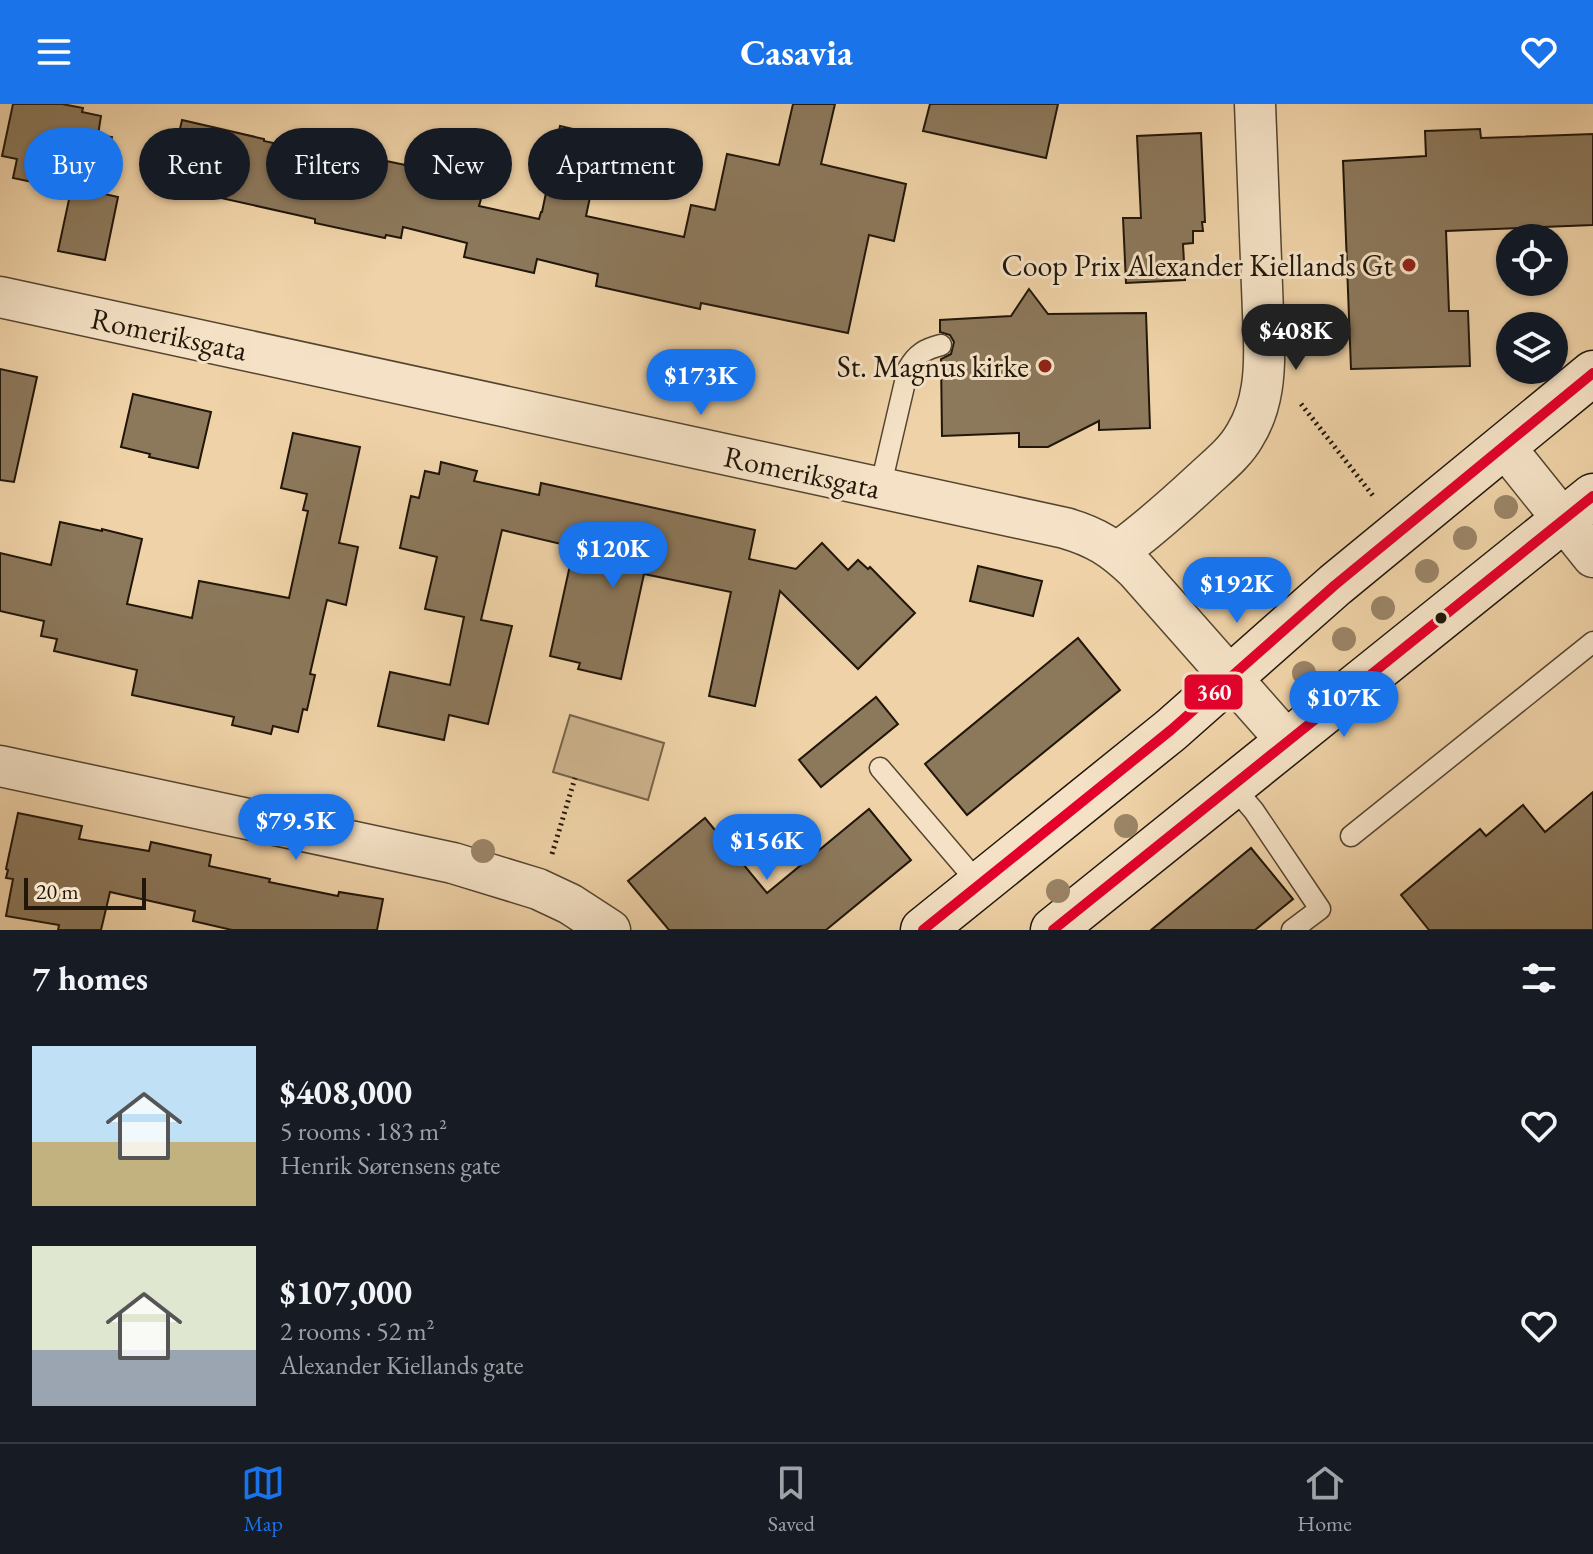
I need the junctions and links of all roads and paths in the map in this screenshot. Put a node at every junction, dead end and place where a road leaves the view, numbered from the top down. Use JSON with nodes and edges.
{"nodes":[{"id":1,"x":1255,"y":104,"type":"edge"},
{"id":2,"x":0,"y":297,"type":"edge"},
{"id":3,"x":941,"y":345,"type":"dead end"},
{"id":4,"x":1265,"y":364,"type":"junction"},
{"id":5,"x":1593,"y":373,"type":"edge"},
{"id":6,"x":1504,"y":446,"type":"junction"},
{"id":7,"x":880,"y":489,"type":"junction"},
{"id":8,"x":1377,"y":500,"type":"dead end"},
{"id":9,"x":1578,"y":508,"type":"edge"},
{"id":10,"x":1118,"y":552,"type":"junction"},
{"id":11,"x":1593,"y":557,"type":"edge"},
{"id":12,"x":1593,"y":642,"type":"edge"},
{"id":13,"x":1230,"y":677,"type":"junction"},
{"id":14,"x":1287,"y":741,"type":"junction"},
{"id":15,"x":0,"y":766,"type":"edge"},
{"id":16,"x":880,"y":768,"type":"dead end"},
{"id":17,"x":575,"y":778,"type":"dead end"},
{"id":18,"x":1232,"y":785,"type":"junction"},
{"id":19,"x":1351,"y":836,"type":"dead end"},
{"id":20,"x":980,"y":885,"type":"junction"},
{"id":21,"x":541,"y":891,"type":"junction"},
{"id":22,"x":610,"y":930,"type":"edge"},
{"id":23,"x":923,"y":930,"type":"edge"},
{"id":24,"x":1053,"y":930,"type":"edge"},
{"id":25,"x":1292,"y":930,"type":"edge"}],
"edges":[{"from":1,"to":4,"type":"street"},
{"from":2,"to":7,"type":"street","name":"Romeriksgata"},
{"from":3,"to":7,"type":"lane"},
{"from":4,"to":8,"type":"path"},
{"from":4,"to":10,"type":"street"},
{"from":5,"to":6,"type":"street"},
{"from":6,"to":9,"type":"street"},
{"from":6,"to":13,"type":"street"},
{"from":7,"to":10,"type":"street","name":"Romeriksgata"},
{"from":9,"to":11,"type":"street"},
{"from":9,"to":14,"type":"street"},
{"from":10,"to":13,"type":"street","name":"Romeriksgata"},
{"from":12,"to":19,"type":"lane"},
{"from":13,"to":14,"type":"street","name":"Romeriksgata"},
{"from":13,"to":20,"type":"street"},
{"from":14,"to":18,"type":"street"},
{"from":15,"to":21,"type":"street"},
{"from":16,"to":20,"type":"lane"},
{"from":17,"to":21,"type":"path"},
{"from":18,"to":24,"type":"street"},
{"from":18,"to":25,"type":"lane"},
{"from":20,"to":23,"type":"street"},
{"from":21,"to":22,"type":"street"}]}
